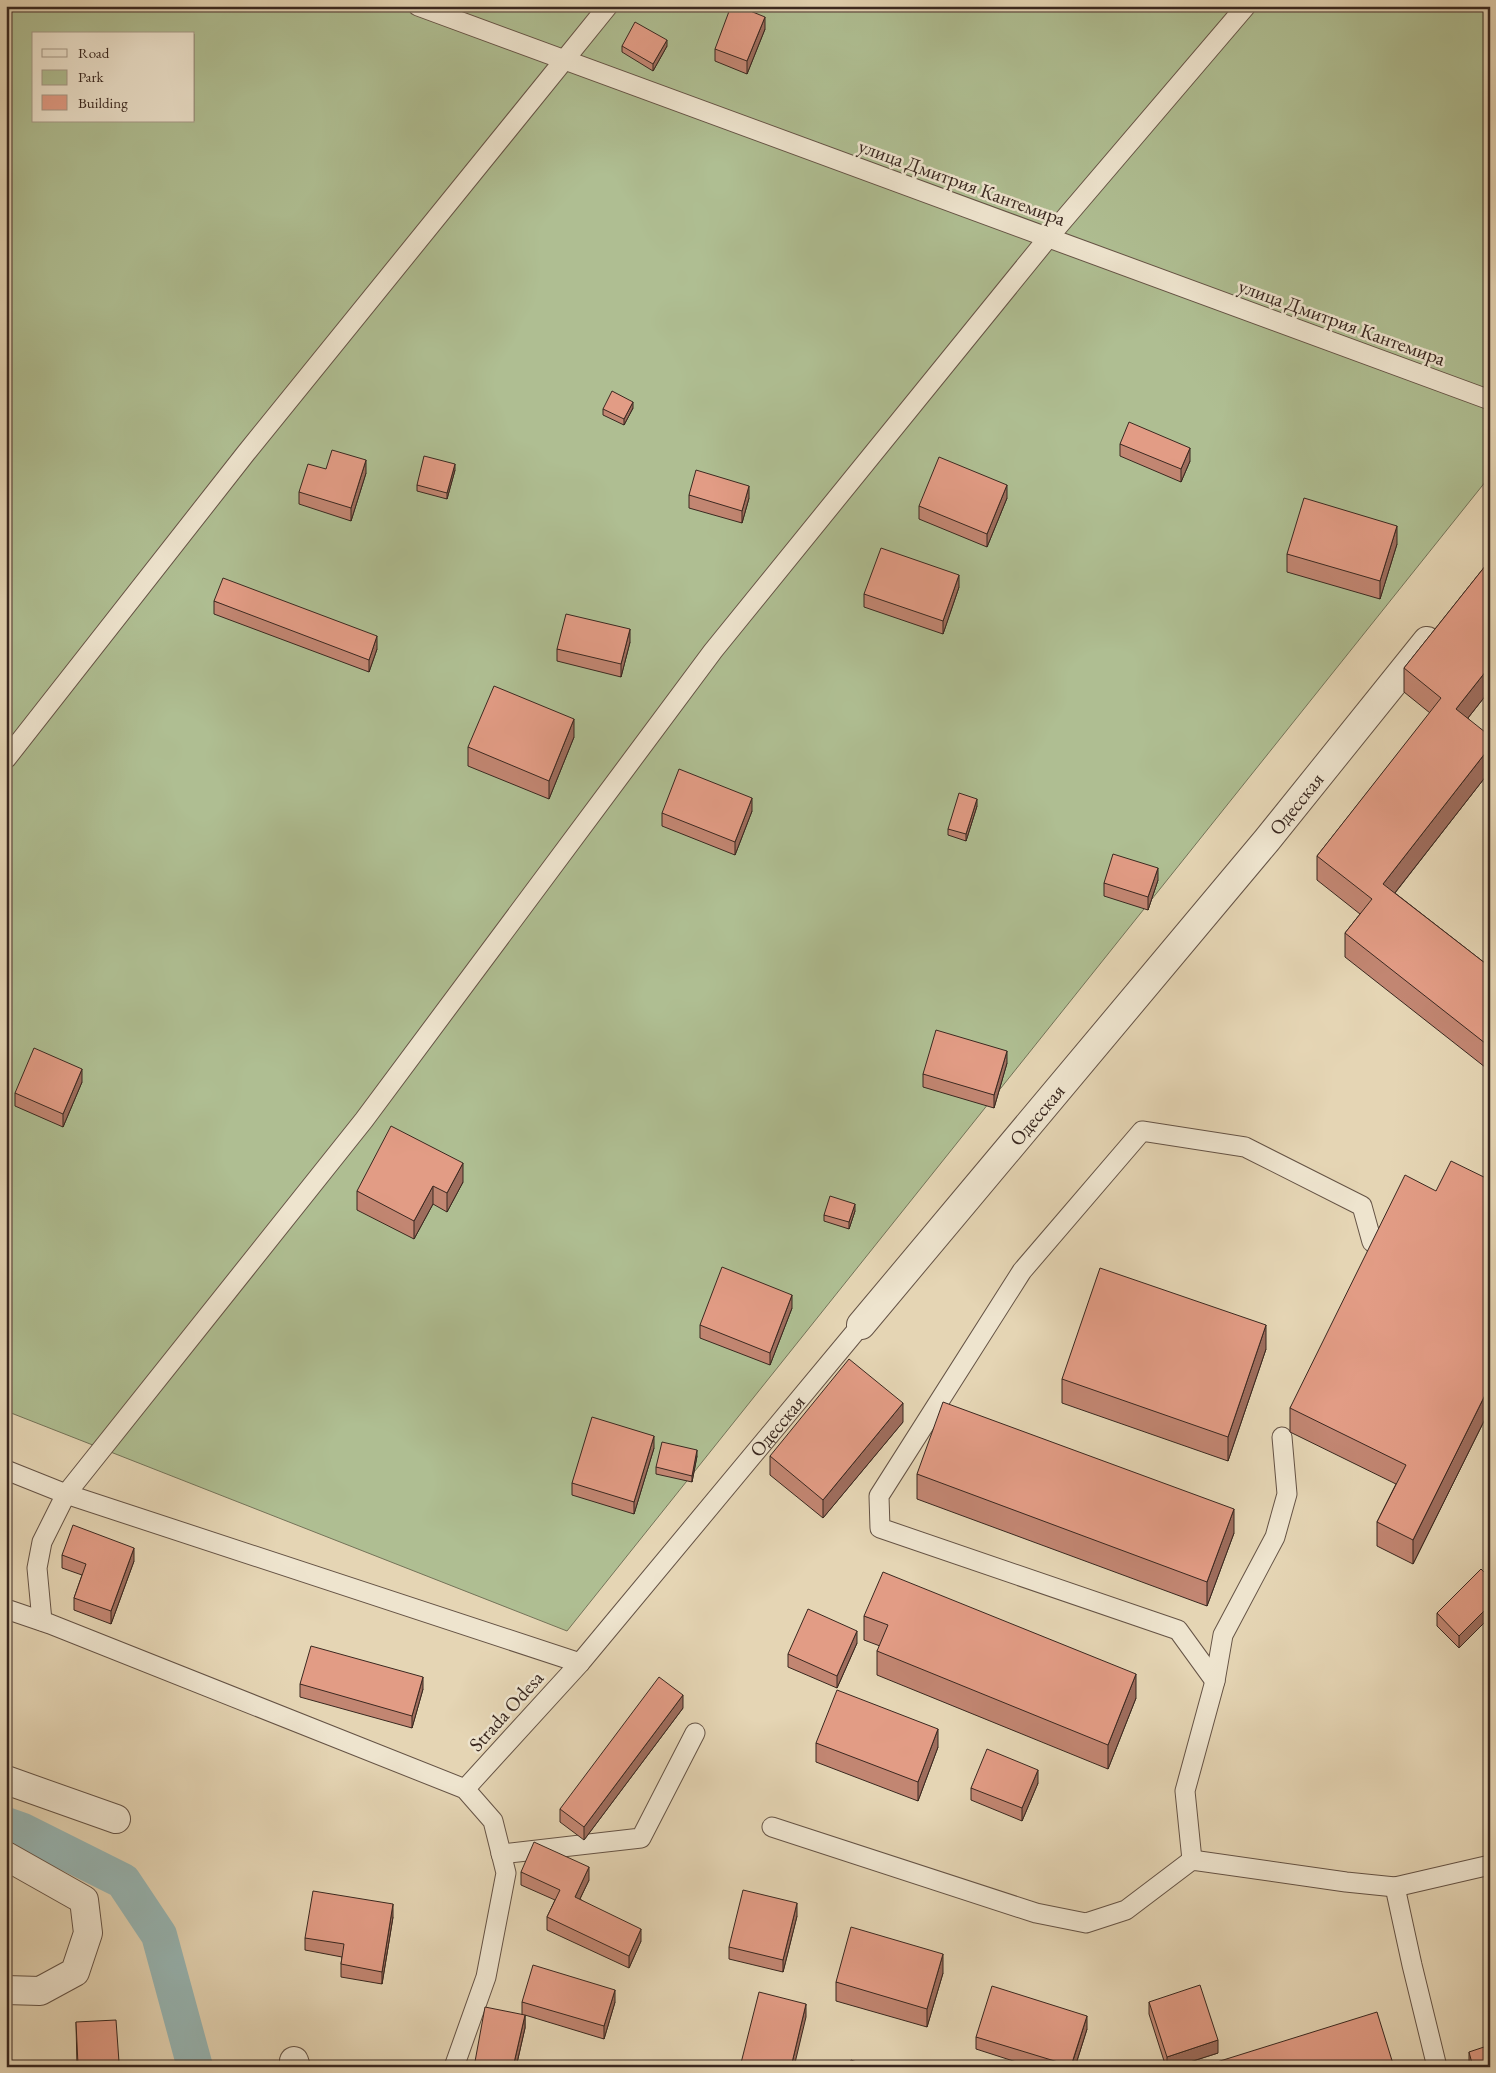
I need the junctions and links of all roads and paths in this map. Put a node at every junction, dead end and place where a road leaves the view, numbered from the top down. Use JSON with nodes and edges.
{"nodes":[{"id":1,"x":418,"y":6,"type":"edge"},
{"id":2,"x":608,"y":6,"type":"edge"},
{"id":3,"x":1246,"y":6,"type":"edge"},
{"id":4,"x":565,"y":60,"type":"junction"},
{"id":5,"x":1048,"y":238,"type":"junction"},
{"id":6,"x":1490,"y":400,"type":"edge"},
{"id":7,"x":1440,"y":625,"type":"edge"},
{"id":8,"x":6,"y":759,"type":"edge"},
{"id":9,"x":1372,"y":1242,"type":"edge"},
{"id":10,"x":861,"y":1326,"type":"joint"},
{"id":11,"x":1282,"y":1438,"type":"dead end"},
{"id":12,"x":6,"y":1470,"type":"edge"},
{"id":13,"x":66,"y":1494,"type":"junction"},
{"id":14,"x":6,"y":1608,"type":"edge"},
{"id":15,"x":42,"y":1621,"type":"junction"},
{"id":16,"x":580,"y":1663,"type":"junction"},
{"id":17,"x":1215,"y":1681,"type":"junction"},
{"id":18,"x":695,"y":1733,"type":"dead end"},
{"id":19,"x":6,"y":1780,"type":"edge"},
{"id":20,"x":465,"y":1789,"type":"junction"},
{"id":21,"x":116,"y":1819,"type":"dead end"},
{"id":22,"x":772,"y":1827,"type":"dead end"},
{"id":23,"x":501,"y":1854,"type":"junction"},
{"id":24,"x":6,"y":1856,"type":"edge"},
{"id":25,"x":1192,"y":1860,"type":"junction"},
{"id":26,"x":1490,"y":1865,"type":"edge"},
{"id":27,"x":1395,"y":1887,"type":"junction"},
{"id":28,"x":6,"y":1990,"type":"edge"},
{"id":29,"x":454,"y":2067,"type":"edge"},
{"id":30,"x":1437,"y":2067,"type":"edge"}],
"edges":[{"from":1,"to":4,"type":"lane","name":"улица Дмитрия Кантемира"},
{"from":2,"to":4,"type":"lane"},
{"from":3,"to":5,"type":"lane"},
{"from":4,"to":5,"type":"lane","name":"улица Дмитрия Кантемира"},
{"from":4,"to":8,"type":"lane"},
{"from":5,"to":6,"type":"lane","name":"улица Дмитрия Кантемира"},
{"from":5,"to":13,"type":"lane"},
{"from":7,"to":10,"type":"street","name":"Одесская"},
{"from":9,"to":17,"type":"lane"},
{"from":10,"to":16,"type":"lane","name":"Одесская"},
{"from":11,"to":17,"type":"lane"},
{"from":12,"to":13,"type":"lane"},
{"from":13,"to":15,"type":"lane"},
{"from":13,"to":16,"type":"lane"},
{"from":14,"to":15,"type":"lane"},
{"from":15,"to":20,"type":"lane"},
{"from":16,"to":20,"type":"lane","name":"Strada Odesa"},
{"from":17,"to":25,"type":"lane"},
{"from":18,"to":23,"type":"lane"},
{"from":19,"to":21,"type":"street"},
{"from":20,"to":23,"type":"lane"},
{"from":22,"to":25,"type":"lane"},
{"from":23,"to":29,"type":"lane"},
{"from":24,"to":28,"type":"street"},
{"from":25,"to":27,"type":"lane"},
{"from":26,"to":27,"type":"lane"},
{"from":27,"to":30,"type":"lane"}]}
